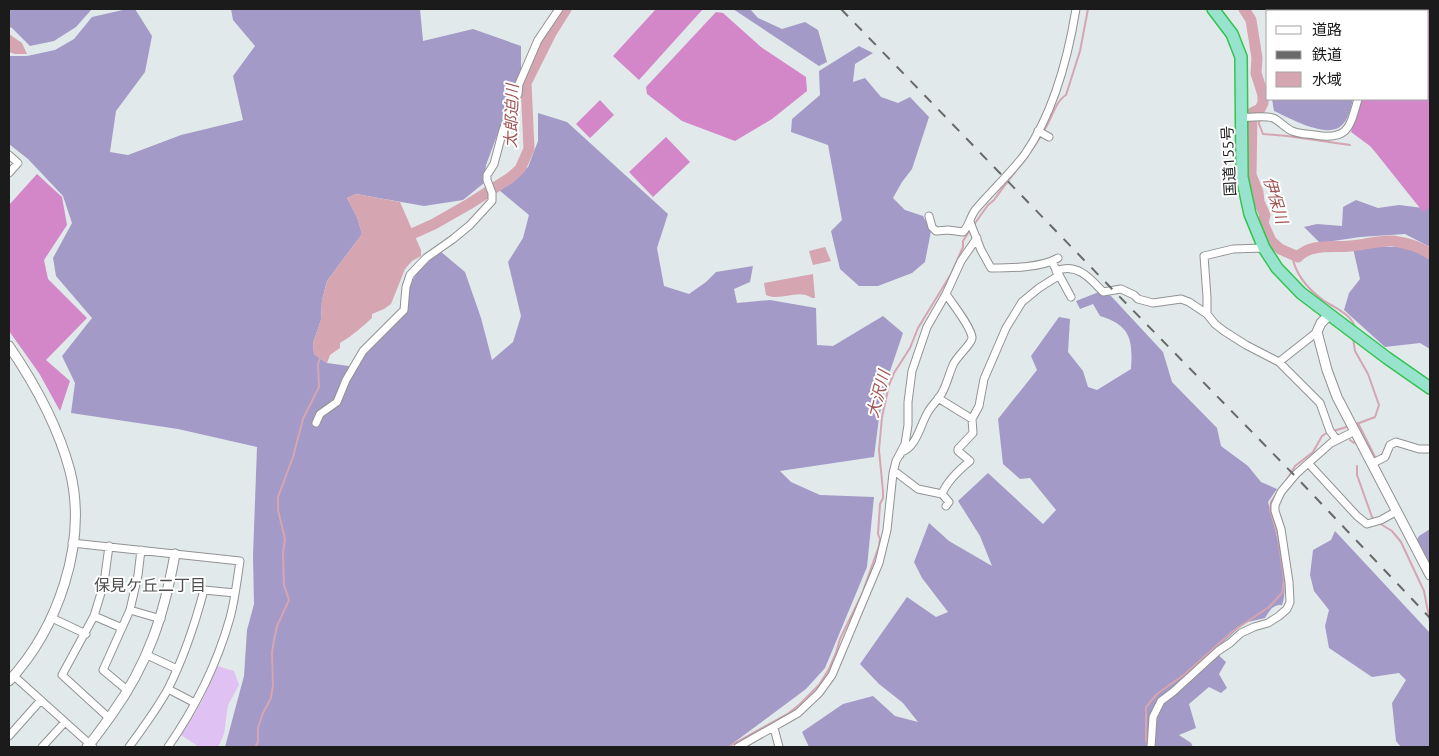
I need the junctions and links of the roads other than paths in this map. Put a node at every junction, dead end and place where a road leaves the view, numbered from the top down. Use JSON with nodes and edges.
{"nodes":[{"id":1,"x":559,"y":9,"type":"edge"},
{"id":2,"x":1076,"y":9,"type":"edge"},
{"id":3,"x":1213,"y":9,"type":"edge"},
{"id":4,"x":1358,"y":100,"type":"edge"},
{"id":5,"x":1244,"y":117,"type":"junction"},
{"id":6,"x":1039,"y":132,"type":"junction"},
{"id":7,"x":1049,"y":137,"type":"dead end"},
{"id":8,"x":9,"y":156,"type":"edge"},
{"id":9,"x":9,"y":173,"type":"edge"},
{"id":10,"x":929,"y":216,"type":"dead end"},
{"id":11,"x":970,"y":222,"type":"junction"},
{"id":12,"x":976,"y":236,"type":"junction"},
{"id":13,"x":1264,"y":248,"type":"junction"},
{"id":14,"x":1057,"y":273,"type":"junction"},
{"id":15,"x":946,"y":294,"type":"junction"},
{"id":16,"x":1070,"y":297,"type":"dead end"},
{"id":17,"x":1207,"y":314,"type":"junction"},
{"id":18,"x":1329,"y":315,"type":"junction"},
{"id":19,"x":1317,"y":332,"type":"junction"},
{"id":20,"x":9,"y":346,"type":"edge"},
{"id":21,"x":1279,"y":362,"type":"junction"},
{"id":22,"x":1430,"y":388,"type":"edge"},
{"id":23,"x":938,"y":398,"type":"junction"},
{"id":24,"x":972,"y":420,"type":"junction"},
{"id":25,"x":316,"y":423,"type":"dead end"},
{"id":26,"x":1355,"y":431,"type":"junction"},
{"id":27,"x":1337,"y":440,"type":"junction"},
{"id":28,"x":1430,"y":449,"type":"edge"},
{"id":29,"x":896,"y":461,"type":"junction"},
{"id":30,"x":1373,"y":463,"type":"junction"},
{"id":31,"x":1309,"y":464,"type":"junction"},
{"id":32,"x":893,"y":472,"type":"junction"},
{"id":33,"x":942,"y":494,"type":"junction"},
{"id":34,"x":946,"y":506,"type":"dead end"},
{"id":35,"x":1398,"y":511,"type":"junction"},
{"id":36,"x":72,"y":542,"type":"junction"},
{"id":37,"x":109,"y":546,"type":"junction"},
{"id":38,"x":141,"y":550,"type":"junction"},
{"id":39,"x":175,"y":554,"type":"junction"},
{"id":40,"x":1430,"y":574,"type":"edge"},
{"id":41,"x":235,"y":593,"type":"junction"},
{"id":42,"x":130,"y":610,"type":"junction"},
{"id":43,"x":94,"y":616,"type":"junction"},
{"id":44,"x":52,"y":618,"type":"junction"},
{"id":45,"x":161,"y":619,"type":"junction"},
{"id":46,"x":122,"y":628,"type":"junction"},
{"id":47,"x":86,"y":634,"type":"junction"},
{"id":48,"x":147,"y":655,"type":"junction"},
{"id":49,"x":177,"y":669,"type":"junction"},
{"id":50,"x":11,"y":678,"type":"edge"},
{"id":51,"x":168,"y":689,"type":"junction"},
{"id":52,"x":128,"y":691,"type":"junction"},
{"id":53,"x":41,"y":700,"type":"junction"},
{"id":54,"x":195,"y":703,"type":"junction"},
{"id":55,"x":109,"y":718,"type":"junction"},
{"id":56,"x":65,"y":722,"type":"junction"},
{"id":57,"x":774,"y":728,"type":"junction"},
{"id":58,"x":9,"y":736,"type":"edge"},
{"id":59,"x":90,"y":746,"type":"edge"},
{"id":60,"x":42,"y":747,"type":"edge"},
{"id":61,"x":129,"y":747,"type":"edge"},
{"id":62,"x":168,"y":747,"type":"edge"},
{"id":63,"x":738,"y":747,"type":"edge"},
{"id":64,"x":780,"y":747,"type":"edge"},
{"id":65,"x":1151,"y":747,"type":"edge"}],
"edges":[{"from":1,"to":25,"type":"street"},
{"from":2,"to":6,"type":"street"},
{"from":3,"to":5,"type":"highway","name":"国道155号"},
{"from":4,"to":5,"type":"street"},
{"from":5,"to":13,"type":"highway","name":"国道155号"},
{"from":6,"to":7,"type":"street"},
{"from":6,"to":11,"type":"street"},
{"from":8,"to":9,"type":"street"},
{"from":10,"to":11,"type":"street"},
{"from":11,"to":12,"type":"street"},
{"from":12,"to":14,"type":"street"},
{"from":12,"to":15,"type":"street"},
{"from":13,"to":17,"type":"street"},
{"from":13,"to":18,"type":"highway","name":"国道155号"},
{"from":14,"to":16,"type":"street"},
{"from":14,"to":17,"type":"street"},
{"from":14,"to":24,"type":"street"},
{"from":15,"to":23,"type":"street"},
{"from":15,"to":29,"type":"street"},
{"from":17,"to":21,"type":"street"},
{"from":18,"to":19,"type":"street"},
{"from":18,"to":22,"type":"highway","name":"国道155号"},
{"from":19,"to":21,"type":"street"},
{"from":19,"to":26,"type":"street"},
{"from":20,"to":36,"type":"street"},
{"from":21,"to":27,"type":"street"},
{"from":23,"to":24,"type":"street"},
{"from":23,"to":29,"type":"street"},
{"from":24,"to":33,"type":"street"},
{"from":26,"to":27,"type":"street"},
{"from":26,"to":30,"type":"street"},
{"from":27,"to":31,"type":"street"},
{"from":28,"to":30,"type":"street"},
{"from":29,"to":32,"type":"street"},
{"from":30,"to":35,"type":"street"},
{"from":31,"to":35,"type":"street"},
{"from":31,"to":65,"type":"street"},
{"from":32,"to":33,"type":"street"},
{"from":32,"to":57,"type":"street"},
{"from":33,"to":34,"type":"street"},
{"from":35,"to":40,"type":"street"},
{"from":36,"to":37,"type":"street"},
{"from":36,"to":44,"type":"street"},
{"from":37,"to":38,"type":"street"},
{"from":37,"to":43,"type":"street"},
{"from":38,"to":39,"type":"street"},
{"from":38,"to":42,"type":"street"},
{"from":39,"to":41,"type":"street"},
{"from":39,"to":45,"type":"street"},
{"from":41,"to":49,"type":"street"},
{"from":41,"to":54,"type":"street"},
{"from":42,"to":45,"type":"street"},
{"from":42,"to":46,"type":"street"},
{"from":43,"to":46,"type":"street"},
{"from":43,"to":47,"type":"street"},
{"from":44,"to":47,"type":"street"},
{"from":44,"to":50,"type":"street"},
{"from":45,"to":48,"type":"street"},
{"from":46,"to":52,"type":"street"},
{"from":47,"to":55,"type":"street"},
{"from":48,"to":49,"type":"street"},
{"from":48,"to":52,"type":"street"},
{"from":49,"to":51,"type":"street"},
{"from":50,"to":53,"type":"street"},
{"from":51,"to":54,"type":"street"},
{"from":51,"to":61,"type":"street"},
{"from":52,"to":55,"type":"street"},
{"from":53,"to":56,"type":"street"},
{"from":53,"to":58,"type":"street"},
{"from":54,"to":62,"type":"street"},
{"from":55,"to":59,"type":"street"},
{"from":56,"to":59,"type":"street"},
{"from":56,"to":60,"type":"street"},
{"from":57,"to":63,"type":"street"},
{"from":57,"to":64,"type":"street"}]}
